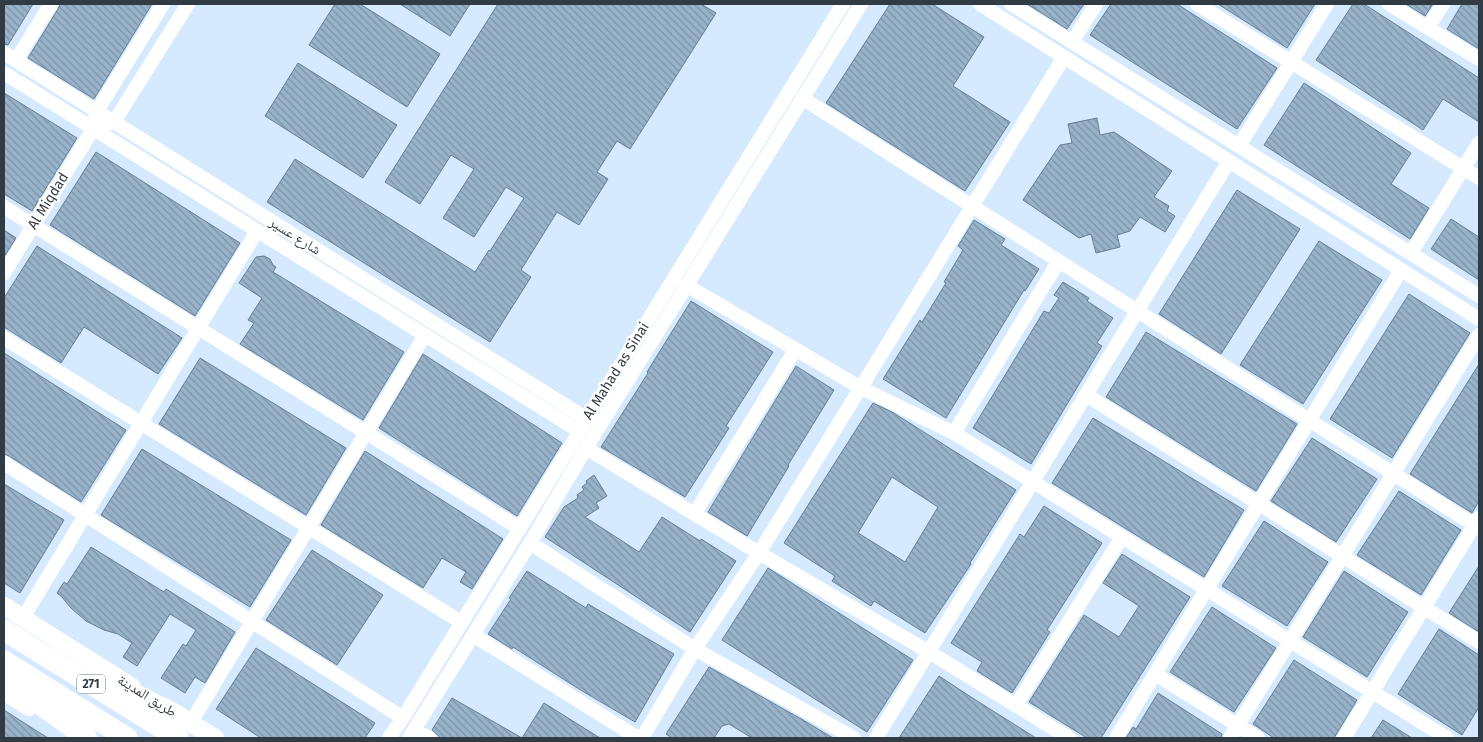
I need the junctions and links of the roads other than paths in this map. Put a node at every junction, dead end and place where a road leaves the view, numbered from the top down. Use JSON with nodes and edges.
{"nodes":[{"id":1,"x":51,"y":4,"type":"edge"},
{"id":2,"x":163,"y":4,"type":"edge"},
{"id":3,"x":188,"y":4,"type":"edge"},
{"id":4,"x":843,"y":4,"type":"edge"},
{"id":5,"x":861,"y":4,"type":"edge"},
{"id":6,"x":980,"y":4,"type":"edge"},
{"id":7,"x":1011,"y":4,"type":"edge"},
{"id":8,"x":1096,"y":4,"type":"edge"},
{"id":9,"x":1197,"y":4,"type":"edge"},
{"id":10,"x":1327,"y":4,"type":"edge"},
{"id":11,"x":1389,"y":4,"type":"edge"},
{"id":12,"x":1444,"y":4,"type":"edge"},
{"id":13,"x":1428,"y":28,"type":"junction"},
{"id":14,"x":1072,"y":42,"type":"junction"},
{"id":15,"x":4,"y":53,"type":"edge"},
{"id":16,"x":1064,"y":57,"type":"junction"},
{"id":17,"x":1479,"y":59,"type":"edge"},
{"id":18,"x":16,"y":60,"type":"junction"},
{"id":19,"x":1291,"y":62,"type":"junction"},
{"id":20,"x":4,"y":73,"type":"edge"},
{"id":21,"x":802,"y":98,"type":"junction"},
{"id":22,"x":97,"y":111,"type":"junction"},
{"id":23,"x":114,"y":122,"type":"junction"},
{"id":24,"x":93,"y":128,"type":"junction"},
{"id":25,"x":1479,"y":143,"type":"edge"},
{"id":26,"x":1239,"y":146,"type":"junction"},
{"id":27,"x":1229,"y":161,"type":"junction"},
{"id":28,"x":1464,"y":168,"type":"junction"},
{"id":29,"x":1479,"y":178,"type":"edge"},
{"id":30,"x":972,"y":206,"type":"junction"},
{"id":31,"x":4,"y":207,"type":"edge"},
{"id":32,"x":33,"y":225,"type":"junction"},
{"id":33,"x":258,"y":231,"type":"junction"},
{"id":34,"x":1411,"y":253,"type":"junction"},
{"id":35,"x":1059,"y":261,"type":"junction"},
{"id":36,"x":1401,"y":270,"type":"junction"},
{"id":37,"x":4,"y":273,"type":"edge"},
{"id":38,"x":686,"y":284,"type":"junction"},
{"id":39,"x":1479,"y":296,"type":"edge"},
{"id":40,"x":1137,"y":311,"type":"junction"},
{"id":41,"x":1479,"y":319,"type":"edge"},
{"id":42,"x":198,"y":328,"type":"junction"},
{"id":43,"x":425,"y":335,"type":"junction"},
{"id":44,"x":1479,"y":335,"type":"edge"},
{"id":45,"x":4,"y":338,"type":"edge"},
{"id":46,"x":795,"y":350,"type":"junction"},
{"id":47,"x":861,"y":388,"type":"junction"},
{"id":48,"x":1086,"y":395,"type":"junction"},
{"id":49,"x":1309,"y":420,"type":"junction"},
{"id":50,"x":141,"y":423,"type":"junction"},
{"id":51,"x":583,"y":425,"type":"junction"},
{"id":52,"x":366,"y":432,"type":"junction"},
{"id":53,"x":954,"y":433,"type":"junction"},
{"id":54,"x":586,"y":448,"type":"junction"},
{"id":55,"x":4,"y":463,"type":"edge"},
{"id":56,"x":1393,"y":474,"type":"junction"},
{"id":57,"x":1033,"y":482,"type":"junction"},
{"id":58,"x":1259,"y":504,"type":"junction"},
{"id":59,"x":695,"y":513,"type":"junction"},
{"id":60,"x":85,"y":515,"type":"junction"},
{"id":61,"x":1478,"y":524,"type":"edge"},
{"id":62,"x":308,"y":527,"type":"junction"},
{"id":63,"x":519,"y":528,"type":"junction"},
{"id":64,"x":1122,"y":537,"type":"junction"},
{"id":65,"x":530,"y":543,"type":"junction"},
{"id":66,"x":759,"y":553,"type":"junction"},
{"id":67,"x":1343,"y":556,"type":"junction"},
{"id":68,"x":1207,"y":589,"type":"junction"},
{"id":69,"x":4,"y":606,"type":"edge"},
{"id":70,"x":1424,"y":607,"type":"junction"},
{"id":71,"x":23,"y":618,"type":"junction"},
{"id":72,"x":252,"y":621,"type":"junction"},
{"id":73,"x":461,"y":622,"type":"junction"},
{"id":74,"x":4,"y":630,"type":"edge"},
{"id":75,"x":474,"y":635,"type":"junction"},
{"id":76,"x":1290,"y":641,"type":"junction"},
{"id":77,"x":1479,"y":642,"type":"edge"},
{"id":78,"x":696,"y":649,"type":"junction"},
{"id":79,"x":929,"y":652,"type":"junction"},
{"id":80,"x":4,"y":661,"type":"edge"},
{"id":81,"x":1155,"y":674,"type":"junction"},
{"id":82,"x":4,"y":678,"type":"edge"},
{"id":83,"x":4,"y":692,"type":"edge"},
{"id":84,"x":1372,"y":692,"type":"junction"},
{"id":85,"x":1016,"y":705,"type":"junction"},
{"id":86,"x":403,"y":718,"type":"junction"},
{"id":87,"x":1238,"y":725,"type":"junction"},
{"id":88,"x":182,"y":726,"type":"edge"},
{"id":89,"x":412,"y":734,"type":"edge"},
{"id":90,"x":79,"y":738,"type":"edge"},
{"id":91,"x":87,"y":738,"type":"edge"},
{"id":92,"x":127,"y":738,"type":"edge"},
{"id":93,"x":215,"y":738,"type":"edge"},
{"id":94,"x":388,"y":738,"type":"edge"},
{"id":95,"x":429,"y":738,"type":"edge"},
{"id":96,"x":640,"y":738,"type":"edge"},
{"id":97,"x":854,"y":738,"type":"edge"},
{"id":98,"x":876,"y":738,"type":"edge"},
{"id":99,"x":1069,"y":738,"type":"edge"},
{"id":100,"x":1116,"y":738,"type":"edge"},
{"id":101,"x":1230,"y":738,"type":"edge"},
{"id":102,"x":1258,"y":738,"type":"edge"},
{"id":103,"x":1344,"y":738,"type":"edge"},
{"id":104,"x":1447,"y":738,"type":"edge"}],
"edges":[{"from":1,"to":18,"type":"street"},
{"from":2,"to":22,"type":"street","name":"Al Miqdad"},
{"from":3,"to":23,"type":"street"},
{"from":4,"to":51,"type":"street","name":"Al Mahad as Sinai"},
{"from":5,"to":21,"type":"street","name":"Al Mahad as Sinai"},
{"from":6,"to":16,"type":"street"},
{"from":7,"to":14,"type":"street"},
{"from":8,"to":14,"type":"street"},
{"from":9,"to":19,"type":"street"},
{"from":10,"to":19,"type":"street"},
{"from":11,"to":13,"type":"street"},
{"from":12,"to":13,"type":"street"},
{"from":13,"to":17,"type":"street"},
{"from":14,"to":26,"type":"street"},
{"from":15,"to":18,"type":"street","name":"شارع عسير"},
{"from":16,"to":27,"type":"street"},
{"from":16,"to":30,"type":"street"},
{"from":18,"to":22,"type":"street","name":"شارع عسير"},
{"from":19,"to":26,"type":"street"},
{"from":19,"to":28,"type":"street"},
{"from":20,"to":24,"type":"street","name":"شارع عسير"},
{"from":21,"to":30,"type":"street"},
{"from":21,"to":38,"type":"street","name":"Al Mahad as Sinai"},
{"from":22,"to":23,"type":"street","name":"شارع عسير"},
{"from":22,"to":24,"type":"street","name":"Al Miqdad"},
{"from":23,"to":24,"type":"street"},
{"from":23,"to":51,"type":"street","name":"شارع عسير"},
{"from":24,"to":32,"type":"street","name":"Al Miqdad"},
{"from":24,"to":33,"type":"street","name":"شارع عسير"},
{"from":25,"to":28,"type":"street"},
{"from":26,"to":34,"type":"street"},
{"from":27,"to":36,"type":"street"},
{"from":27,"to":40,"type":"street"},
{"from":28,"to":29,"type":"street"},
{"from":28,"to":34,"type":"street"},
{"from":30,"to":35,"type":"street"},
{"from":30,"to":47,"type":"street"},
{"from":31,"to":32,"type":"street"},
{"from":32,"to":37,"type":"street","name":"Al Miqdad"},
{"from":32,"to":42,"type":"street"},
{"from":33,"to":42,"type":"street"},
{"from":33,"to":43,"type":"street","name":"شارع عسير"},
{"from":34,"to":39,"type":"street"},
{"from":35,"to":40,"type":"street"},
{"from":35,"to":53,"type":"street"},
{"from":36,"to":41,"type":"street"},
{"from":36,"to":49,"type":"street"},
{"from":38,"to":46,"type":"street"},
{"from":38,"to":54,"type":"street","name":"Al Mahad as Sinai"},
{"from":40,"to":48,"type":"street"},
{"from":40,"to":49,"type":"street"},
{"from":42,"to":50,"type":"street"},
{"from":42,"to":52,"type":"street"},
{"from":43,"to":51,"type":"street","name":"شارع عسير"},
{"from":43,"to":52,"type":"street"},
{"from":44,"to":56,"type":"street"},
{"from":45,"to":50,"type":"street"},
{"from":46,"to":47,"type":"street"},
{"from":46,"to":59,"type":"street"},
{"from":47,"to":53,"type":"street"},
{"from":47,"to":66,"type":"street"},
{"from":48,"to":57,"type":"street"},
{"from":48,"to":58,"type":"street"},
{"from":49,"to":56,"type":"street"},
{"from":49,"to":58,"type":"street"},
{"from":50,"to":60,"type":"street"},
{"from":50,"to":62,"type":"street"},
{"from":51,"to":63,"type":"street","name":"Al Mahad as Sinai"},
{"from":52,"to":62,"type":"street"},
{"from":52,"to":63,"type":"street"},
{"from":53,"to":57,"type":"street"},
{"from":54,"to":59,"type":"street"},
{"from":54,"to":65,"type":"street","name":"Al Mahad as Sinai"},
{"from":55,"to":60,"type":"street"},
{"from":56,"to":61,"type":"street"},
{"from":56,"to":67,"type":"street"},
{"from":57,"to":64,"type":"street"},
{"from":57,"to":79,"type":"street"},
{"from":58,"to":67,"type":"street"},
{"from":58,"to":68,"type":"street"},
{"from":59,"to":66,"type":"street"},
{"from":60,"to":71,"type":"street"},
{"from":60,"to":72,"type":"street"},
{"from":61,"to":70,"type":"street"},
{"from":62,"to":72,"type":"street"},
{"from":62,"to":73,"type":"street"},
{"from":63,"to":73,"type":"street","name":"Al Mahad as Sinai"},
{"from":64,"to":68,"type":"street"},
{"from":64,"to":85,"type":"street"},
{"from":65,"to":75,"type":"street","name":"Al Mahad as Sinai"},
{"from":65,"to":78,"type":"street"},
{"from":66,"to":78,"type":"street"},
{"from":66,"to":79,"type":"street"},
{"from":67,"to":70,"type":"street"},
{"from":67,"to":76,"type":"street"},
{"from":68,"to":76,"type":"street"},
{"from":68,"to":81,"type":"street"},
{"from":69,"to":71,"type":"main road","name":"طريق المدينة"},
{"from":70,"to":77,"type":"street"},
{"from":70,"to":84,"type":"street"},
{"from":71,"to":88,"type":"main road","name":"طريق المدينة"},
{"from":72,"to":86,"type":"street"},
{"from":72,"to":88,"type":"street"},
{"from":73,"to":86,"type":"street","name":"Al Mahad as Sinai"},
{"from":74,"to":88,"type":"highway","number":"271"},
{"from":75,"to":89,"type":"street","name":"Al Mahad as Sinai"},
{"from":75,"to":96,"type":"street"},
{"from":76,"to":84,"type":"street"},
{"from":76,"to":87,"type":"street"},
{"from":78,"to":96,"type":"street"},
{"from":78,"to":97,"type":"street"},
{"from":79,"to":85,"type":"street"},
{"from":79,"to":98,"type":"street"},
{"from":80,"to":92,"type":"highway","number":"271"},
{"from":81,"to":87,"type":"street"},
{"from":81,"to":100,"type":"street"},
{"from":82,"to":91,"type":"highway"},
{"from":83,"to":90,"type":"main road"},
{"from":84,"to":103,"type":"street"},
{"from":84,"to":104,"type":"street"},
{"from":85,"to":99,"type":"street"},
{"from":86,"to":94,"type":"street","name":"Al Mahad as Sinai"},
{"from":87,"to":101,"type":"street"},
{"from":87,"to":102,"type":"street"},
{"from":88,"to":93,"type":"main road","name":"طريق المدينة"},
{"from":89,"to":95,"type":"street"}]}
